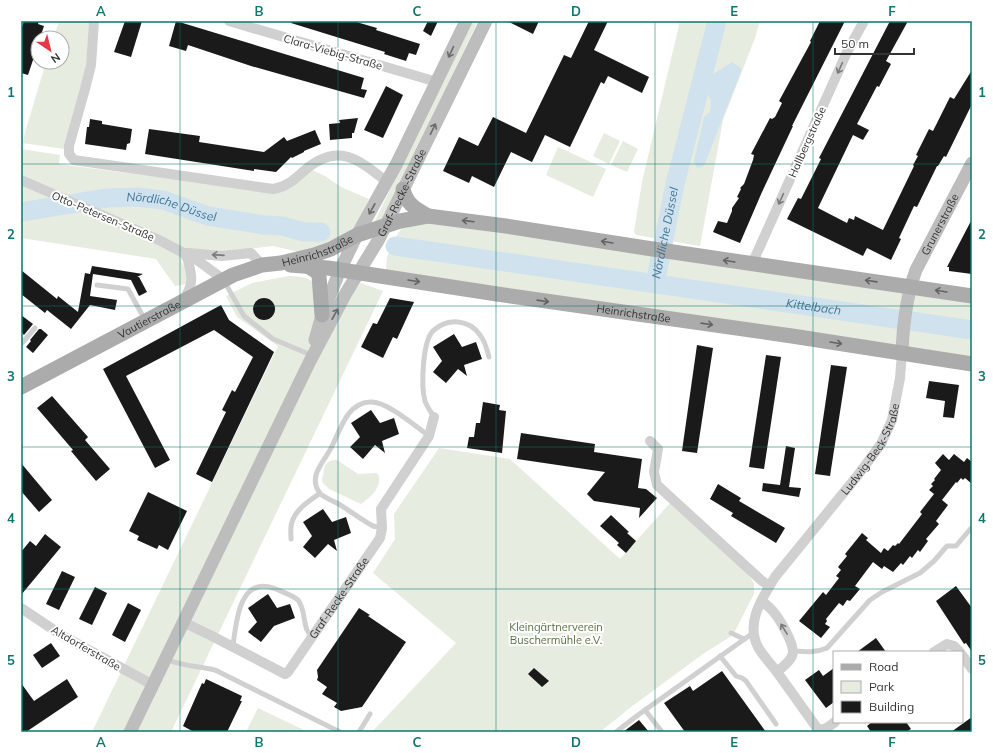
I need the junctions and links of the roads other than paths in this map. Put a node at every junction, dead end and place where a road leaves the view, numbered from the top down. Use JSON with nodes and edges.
{"nodes":[{"id":1,"x":94,"y":21,"type":"edge"},
{"id":2,"x":229,"y":21,"type":"edge"},
{"id":3,"x":466,"y":21,"type":"edge"},
{"id":4,"x":486,"y":21,"type":"edge"},
{"id":5,"x":864,"y":21,"type":"edge"},
{"id":6,"x":437,"y":82,"type":"junction"},
{"id":7,"x":972,"y":163,"type":"edge"},
{"id":8,"x":21,"y":180,"type":"edge"},
{"id":9,"x":387,"y":182,"type":"junction"},
{"id":10,"x":403,"y":189,"type":"junction"},
{"id":11,"x":428,"y":216,"type":"junction"},
{"id":12,"x":386,"y":225,"type":"junction"},
{"id":13,"x":357,"y":235,"type":"junction"},
{"id":14,"x":186,"y":253,"type":"junction"},
{"id":15,"x":281,"y":263,"type":"junction"},
{"id":16,"x":752,"y":264,"type":"junction"},
{"id":17,"x":262,"y":265,"type":"junction"},
{"id":18,"x":309,"y":267,"type":"junction"},
{"id":19,"x":340,"y":270,"type":"junction"},
{"id":20,"x":358,"y":273,"type":"junction"},
{"id":21,"x":223,"y":279,"type":"junction"},
{"id":22,"x":97,"y":284,"type":"dead end"},
{"id":23,"x":910,"y":287,"type":"junction"},
{"id":24,"x":972,"y":296,"type":"edge"},
{"id":25,"x":182,"y":302,"type":"junction"},
{"id":26,"x":322,"y":315,"type":"junction"},
{"id":27,"x":145,"y":321,"type":"junction"},
{"id":28,"x":34,"y":328,"type":"dead end"},
{"id":29,"x":21,"y":342,"type":"edge"},
{"id":30,"x":902,"y":353,"type":"junction"},
{"id":31,"x":489,"y":357,"type":"dead end"},
{"id":32,"x":311,"y":358,"type":"junction"},
{"id":33,"x":972,"y":364,"type":"edge"},
{"id":34,"x":21,"y":387,"type":"edge"},
{"id":35,"x":434,"y":417,"type":"joint"},
{"id":36,"x":429,"y":436,"type":"junction"},
{"id":37,"x":650,"y":441,"type":"dead end"},
{"id":38,"x":319,"y":494,"type":"junction"},
{"id":39,"x":972,"y":527,"type":"edge"},
{"id":40,"x":382,"y":528,"type":"junction"},
{"id":41,"x":291,"y":539,"type":"dead end"},
{"id":42,"x":769,"y":586,"type":"junction"},
{"id":43,"x":761,"y":602,"type":"junction"},
{"id":44,"x":21,"y":608,"type":"edge"},
{"id":45,"x":183,"y":622,"type":"junction"},
{"id":46,"x":731,"y":633,"type":"dead end"},
{"id":47,"x":754,"y":635,"type":"junction"},
{"id":48,"x":312,"y":638,"type":"junction"},
{"id":49,"x":744,"y":639,"type":"junction"},
{"id":50,"x":233,"y":646,"type":"junction"},
{"id":51,"x":794,"y":651,"type":"junction"},
{"id":52,"x":936,"y":651,"type":"edge"},
{"id":53,"x":959,"y":651,"type":"edge"},
{"id":54,"x":720,"y":656,"type":"junction"},
{"id":55,"x":963,"y":656,"type":"edge"},
{"id":56,"x":166,"y":659,"type":"junction"},
{"id":57,"x":972,"y":669,"type":"edge"},
{"id":58,"x":777,"y":672,"type":"junction"},
{"id":59,"x":153,"y":685,"type":"junction"},
{"id":60,"x":645,"y":710,"type":"junction"},
{"id":61,"x":370,"y":714,"type":"dead end"},
{"id":62,"x":834,"y":723,"type":"edge"},
{"id":63,"x":776,"y":724,"type":"dead end"},
{"id":64,"x":820,"y":731,"type":"edge"},
{"id":65,"x":130,"y":732,"type":"edge"},
{"id":66,"x":340,"y":732,"type":"edge"},
{"id":67,"x":359,"y":732,"type":"edge"},
{"id":68,"x":616,"y":732,"type":"edge"},
{"id":69,"x":662,"y":732,"type":"edge"}],
"edges":[{"from":1,"to":9,"type":"street"},
{"from":2,"to":6,"type":"street","name":"Clara-Viebig-Straße"},
{"from":3,"to":6,"type":"street","name":"Graf-Recke-Straße","one_way":true},
{"from":10,"to":4,"type":"street","name":"Graf-Recke-Straße","one_way":true},
{"from":5,"to":16,"type":"street","name":"Hallbergstraße","one_way":true},
{"from":6,"to":9,"type":"street","name":"Graf-Recke-Straße"},
{"from":7,"to":23,"type":"street","name":"Grunerstraße"},
{"from":8,"to":14,"type":"street","name":"Otto-Petersen-Straße"},
{"from":9,"to":13,"type":"street","name":"Graf-Recke-Straße","one_way":true},
{"from":10,"to":11,"type":"main road"},
{"from":10,"to":12,"type":"street","name":"Graf-Recke-Straße"},
{"from":11,"to":12,"type":"main road","name":"Heinrichstraße"},
{"from":16,"to":11,"type":"main road","name":"Heinrichstraße","one_way":true},
{"from":12,"to":13,"type":"main road","name":"Heinrichstraße"},
{"from":12,"to":20,"type":"street","name":"Graf-Recke-Straße"},
{"from":13,"to":15,"type":"main road","name":"Heinrichstraße"},
{"from":13,"to":19,"type":"street","name":"Graf-Recke-Straße"},
{"from":17,"to":14,"type":"street","name":"Otto-Petersen-Straße","one_way":true},
{"from":14,"to":21,"type":"street","name":"Otto-Petersen-Straße"},
{"from":14,"to":25,"type":"street"},
{"from":15,"to":17,"type":"main road","name":"Vautierstraße"},
{"from":15,"to":18,"type":"main road","name":"Heinrichstraße"},
{"from":23,"to":16,"type":"main road","name":"Heinrichstraße","one_way":true},
{"from":17,"to":21,"type":"main road","name":"Vautierstraße"},
{"from":18,"to":19,"type":"main road","name":"Heinrichstraße"},
{"from":18,"to":26,"type":"main road"},
{"from":19,"to":20,"type":"main road","name":"Heinrichstraße"},
{"from":19,"to":26,"type":"street","name":"Graf-Recke-Straße"},
{"from":20,"to":30,"type":"main road","name":"Heinrichstraße","one_way":true},
{"from":32,"to":20,"type":"street","name":"Graf-Recke-Straße","one_way":true},
{"from":21,"to":25,"type":"main road","name":"Vautierstraße"},
{"from":21,"to":32,"type":"lane"},
{"from":22,"to":27,"type":"lane"},
{"from":24,"to":23,"type":"main road","name":"Heinrichstraße","one_way":true},
{"from":23,"to":30,"type":"street","name":"Ludwig-Beck-Straße"},
{"from":25,"to":27,"type":"main road","name":"Vautierstraße"},
{"from":26,"to":32,"type":"street","name":"Graf-Recke-Straße"},
{"from":27,"to":34,"type":"main road","name":"Vautierstraße"},
{"from":28,"to":29,"type":"lane"},
{"from":30,"to":33,"type":"main road","name":"Heinrichstraße"},
{"from":30,"to":42,"type":"street","name":"Ludwig-Beck-Straße"},
{"from":31,"to":35,"type":"lane"},
{"from":32,"to":45,"type":"street","name":"Graf-Recke-Straße"},
{"from":35,"to":36,"type":"street","name":"Graf-Recke-Straße"},
{"from":36,"to":38,"type":"lane"},
{"from":36,"to":40,"type":"street","name":"Graf-Recke-Straße"},
{"from":37,"to":42,"type":"street"},
{"from":38,"to":40,"type":"lane"},
{"from":38,"to":41,"type":"lane"},
{"from":39,"to":51,"type":"lane"},
{"from":40,"to":48,"type":"street","name":"Graf-Recke-Straße"},
{"from":42,"to":43,"type":"street","name":"Ludwig-Beck-Straße"},
{"from":43,"to":47,"type":"street","name":"Ludwig-Beck-Straße"},
{"from":51,"to":43,"type":"street","one_way":true},
{"from":44,"to":59,"type":"street","name":"Altdorferstraße"},
{"from":45,"to":50,"type":"street","name":"Graf-Recke-Straße"},
{"from":45,"to":56,"type":"street","name":"Graf-Recke-Straße"},
{"from":46,"to":49,"type":"lane"},
{"from":47,"to":49,"type":"lane"},
{"from":47,"to":58,"type":"street"},
{"from":48,"to":50,"type":"street","name":"Graf-Recke-Straße"},
{"from":48,"to":50,"type":"lane"},
{"from":49,"to":54,"type":"lane"},
{"from":51,"to":58,"type":"street"},
{"from":52,"to":53,"type":"street"},
{"from":54,"to":60,"type":"lane"},
{"from":54,"to":63,"type":"lane"},
{"from":55,"to":57,"type":"street"},
{"from":56,"to":59,"type":"street","name":"Graf-Recke-Straße"},
{"from":56,"to":66,"type":"lane"},
{"from":58,"to":64,"type":"street"},
{"from":59,"to":65,"type":"street","name":"Graf-Recke-Straße"},
{"from":60,"to":68,"type":"lane"},
{"from":60,"to":69,"type":"lane"},
{"from":61,"to":67,"type":"lane"},
{"from":62,"to":64,"type":"street"}]}
